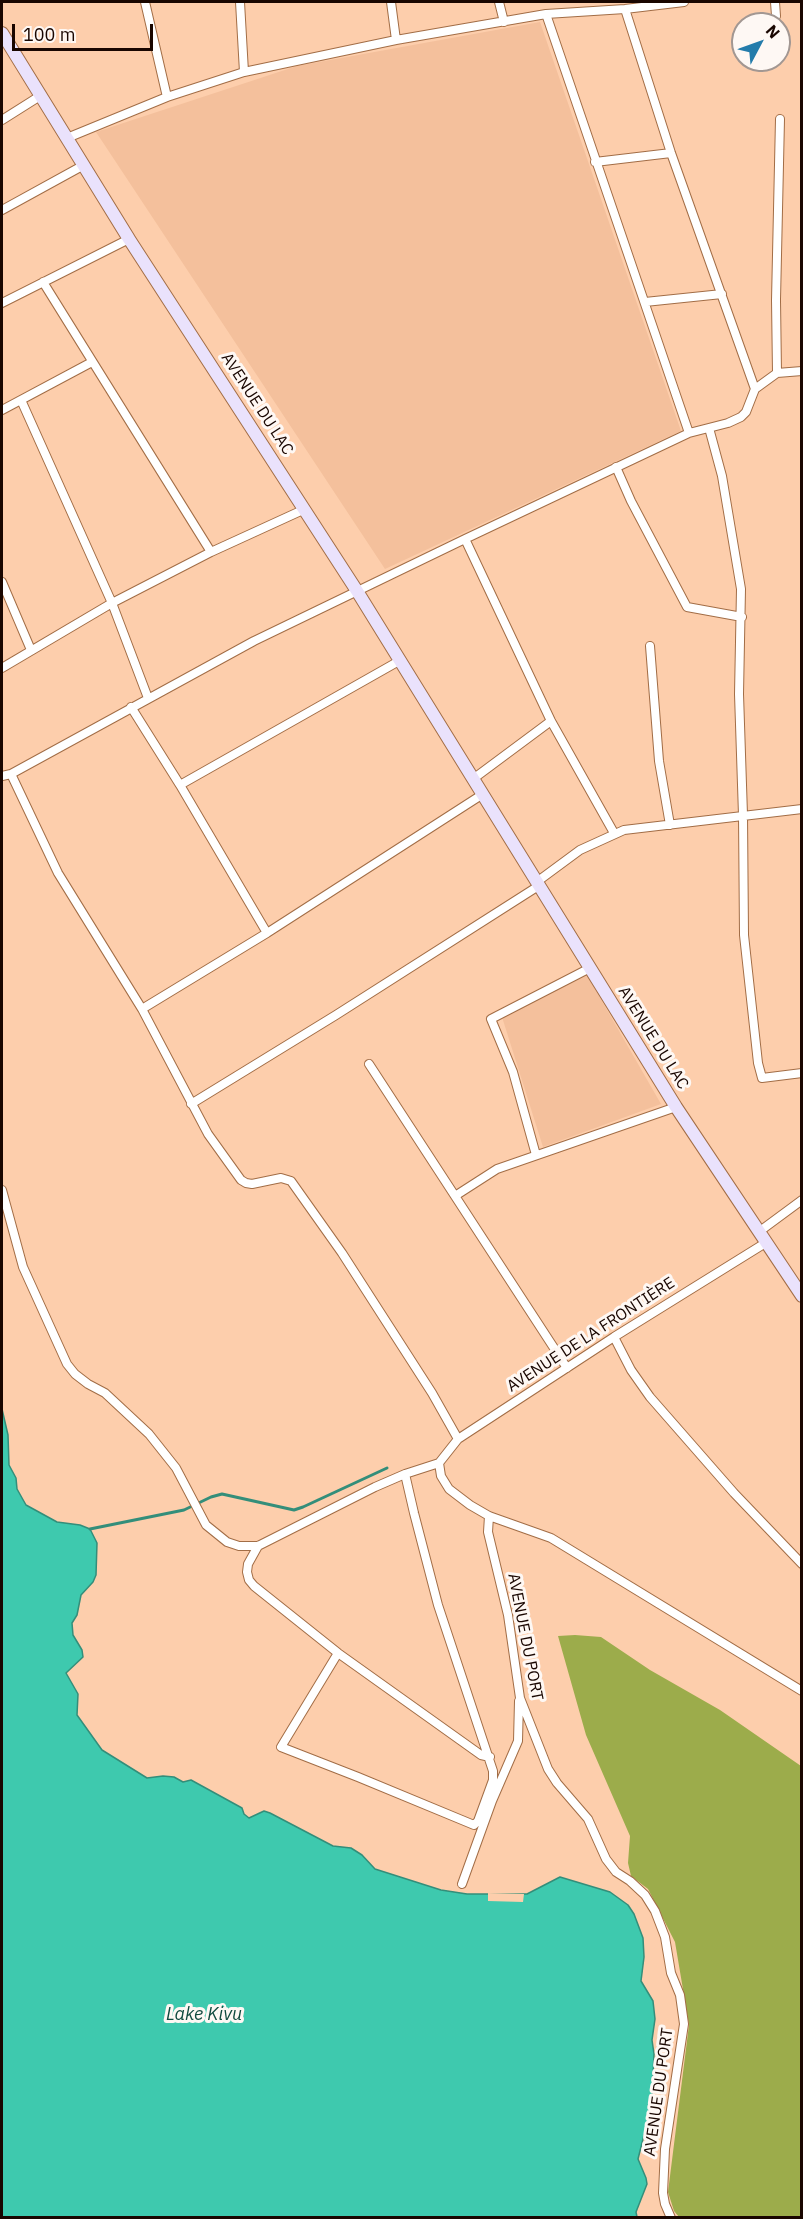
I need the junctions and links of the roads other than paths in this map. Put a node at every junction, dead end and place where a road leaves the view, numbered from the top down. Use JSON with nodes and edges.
{"nodes":[{"id":1,"x":145,"y":2,"type":"edge"},
{"id":2,"x":240,"y":2,"type":"edge"},
{"id":3,"x":391,"y":2,"type":"edge"},
{"id":4,"x":499,"y":2,"type":"edge"},
{"id":5,"x":678,"y":2,"type":"edge"},
{"id":6,"x":625,"y":9,"type":"junction"},
{"id":7,"x":546,"y":14,"type":"junction"},
{"id":8,"x":504,"y":22,"type":"junction"},
{"id":9,"x":2,"y":33,"type":"edge"},
{"id":10,"x":396,"y":40,"type":"junction"},
{"id":11,"x":244,"y":72,"type":"junction"},
{"id":12,"x":40,"y":96,"type":"junction"},
{"id":13,"x":167,"y":97,"type":"junction"},
{"id":14,"x":780,"y":119,"type":"dead end"},
{"id":15,"x":2,"y":120,"type":"edge"},
{"id":16,"x":67,"y":138,"type":"junction"},
{"id":17,"x":671,"y":153,"type":"junction"},
{"id":18,"x":595,"y":162,"type":"junction"},
{"id":19,"x":84,"y":165,"type":"junction"},
{"id":20,"x":2,"y":210,"type":"edge"},
{"id":21,"x":129,"y":239,"type":"junction"},
{"id":22,"x":43,"y":282,"type":"junction"},
{"id":23,"x":722,"y":294,"type":"junction"},
{"id":24,"x":645,"y":302,"type":"junction"},
{"id":25,"x":2,"y":303,"type":"edge"},
{"id":26,"x":92,"y":362,"type":"junction"},
{"id":27,"x":801,"y":371,"type":"edge"},
{"id":28,"x":777,"y":374,"type":"junction"},
{"id":29,"x":755,"y":389,"type":"junction"},
{"id":30,"x":21,"y":400,"type":"junction"},
{"id":31,"x":2,"y":410,"type":"edge"},
{"id":32,"x":709,"y":428,"type":"junction"},
{"id":33,"x":689,"y":433,"type":"junction"},
{"id":34,"x":616,"y":467,"type":"junction"},
{"id":35,"x":305,"y":509,"type":"junction"},
{"id":36,"x":465,"y":539,"type":"junction"},
{"id":37,"x":211,"y":552,"type":"junction"},
{"id":38,"x":2,"y":582,"type":"edge"},
{"id":39,"x":357,"y":591,"type":"junction"},
{"id":40,"x":112,"y":603,"type":"junction"},
{"id":41,"x":742,"y":617,"type":"junction"},
{"id":42,"x":650,"y":646,"type":"dead end"},
{"id":43,"x":31,"y":650,"type":"junction"},
{"id":44,"x":399,"y":661,"type":"junction"},
{"id":45,"x":2,"y":668,"type":"edge"},
{"id":46,"x":148,"y":698,"type":"junction"},
{"id":47,"x":131,"y":707,"type":"junction"},
{"id":48,"x":551,"y":721,"type":"junction"},
{"id":49,"x":11,"y":774,"type":"junction"},
{"id":50,"x":2,"y":776,"type":"edge"},
{"id":51,"x":473,"y":779,"type":"junction"},
{"id":52,"x":180,"y":785,"type":"junction"},
{"id":53,"x":483,"y":794,"type":"junction"},
{"id":54,"x":801,"y":809,"type":"edge"},
{"id":55,"x":743,"y":815,"type":"junction"},
{"id":56,"x":670,"y":825,"type":"junction"},
{"id":57,"x":614,"y":833,"type":"junction"},
{"id":58,"x":539,"y":883,"type":"junction"},
{"id":59,"x":267,"y":933,"type":"junction"},
{"id":60,"x":590,"y":968,"type":"junction"},
{"id":61,"x":142,"y":1009,"type":"junction"},
{"id":62,"x":369,"y":1064,"type":"dead end"},
{"id":63,"x":801,"y":1073,"type":"edge"},
{"id":64,"x":191,"y":1104,"type":"junction"},
{"id":65,"x":676,"y":1107,"type":"junction"},
{"id":66,"x":536,"y":1155,"type":"junction"},
{"id":67,"x":2,"y":1190,"type":"edge"},
{"id":68,"x":455,"y":1196,"type":"junction"},
{"id":69,"x":801,"y":1200,"type":"edge"},
{"id":70,"x":760,"y":1231,"type":"junction"},
{"id":71,"x":768,"y":1242,"type":"junction"},
{"id":72,"x":801,"y":1296,"type":"edge"},
{"id":73,"x":614,"y":1337,"type":"junction"},
{"id":74,"x":567,"y":1368,"type":"junction"},
{"id":75,"x":458,"y":1439,"type":"junction"},
{"id":76,"x":439,"y":1463,"type":"junction"},
{"id":77,"x":405,"y":1474,"type":"junction"},
{"id":78,"x":489,"y":1516,"type":"junction"},
{"id":79,"x":258,"y":1546,"type":"junction"},
{"id":80,"x":801,"y":1563,"type":"edge"},
{"id":81,"x":338,"y":1653,"type":"junction"},
{"id":82,"x":801,"y":1691,"type":"edge"},
{"id":83,"x":520,"y":1698,"type":"junction"},
{"id":84,"x":490,"y":1757,"type":"junction"},
{"id":85,"x":462,"y":1884,"type":"dead end"},
{"id":86,"x":671,"y":2217,"type":"edge"}],
"edges":[{"from":1,"to":13,"type":"street"},
{"from":2,"to":11,"type":"street"},
{"from":3,"to":10,"type":"street"},
{"from":4,"to":8,"type":"street"},
{"from":5,"to":6,"type":"street"},
{"from":6,"to":7,"type":"street"},
{"from":6,"to":17,"type":"street"},
{"from":7,"to":8,"type":"street"},
{"from":7,"to":18,"type":"street"},
{"from":8,"to":10,"type":"street"},
{"from":9,"to":12,"type":"main road","name":"AVENUE DU LAC"},
{"from":10,"to":11,"type":"street"},
{"from":11,"to":13,"type":"street"},
{"from":12,"to":15,"type":"street"},
{"from":12,"to":16,"type":"main road","name":"AVENUE DU LAC"},
{"from":13,"to":16,"type":"street"},
{"from":14,"to":28,"type":"street"},
{"from":16,"to":19,"type":"main road","name":"AVENUE DU LAC"},
{"from":17,"to":18,"type":"street"},
{"from":17,"to":23,"type":"street"},
{"from":18,"to":24,"type":"street"},
{"from":19,"to":20,"type":"street"},
{"from":19,"to":21,"type":"main road","name":"AVENUE DU LAC"},
{"from":21,"to":22,"type":"street"},
{"from":21,"to":35,"type":"main road","name":"AVENUE DU LAC"},
{"from":22,"to":25,"type":"street"},
{"from":22,"to":26,"type":"street"},
{"from":23,"to":24,"type":"street"},
{"from":23,"to":29,"type":"street"},
{"from":24,"to":33,"type":"street"},
{"from":26,"to":30,"type":"street"},
{"from":26,"to":37,"type":"street"},
{"from":27,"to":28,"type":"street"},
{"from":28,"to":29,"type":"street"},
{"from":29,"to":32,"type":"street"},
{"from":30,"to":31,"type":"street"},
{"from":30,"to":40,"type":"street"},
{"from":32,"to":33,"type":"street"},
{"from":32,"to":41,"type":"street"},
{"from":33,"to":34,"type":"street"},
{"from":34,"to":36,"type":"street"},
{"from":34,"to":41,"type":"street"},
{"from":35,"to":37,"type":"street"},
{"from":35,"to":39,"type":"main road","name":"AVENUE DU LAC"},
{"from":36,"to":39,"type":"street"},
{"from":36,"to":48,"type":"street"},
{"from":37,"to":40,"type":"street"},
{"from":38,"to":43,"type":"street"},
{"from":39,"to":44,"type":"main road","name":"AVENUE DU LAC"},
{"from":39,"to":46,"type":"street"},
{"from":40,"to":43,"type":"street"},
{"from":40,"to":46,"type":"street"},
{"from":41,"to":55,"type":"street"},
{"from":42,"to":56,"type":"street"},
{"from":43,"to":45,"type":"street"},
{"from":44,"to":51,"type":"main road","name":"AVENUE DU LAC"},
{"from":44,"to":52,"type":"street"},
{"from":46,"to":47,"type":"street"},
{"from":47,"to":49,"type":"street"},
{"from":47,"to":52,"type":"street"},
{"from":48,"to":51,"type":"street"},
{"from":48,"to":57,"type":"street"},
{"from":49,"to":50,"type":"street"},
{"from":49,"to":61,"type":"street"},
{"from":51,"to":53,"type":"main road","name":"AVENUE DU LAC"},
{"from":52,"to":59,"type":"street"},
{"from":53,"to":58,"type":"main road","name":"AVENUE DU LAC"},
{"from":53,"to":59,"type":"street"},
{"from":54,"to":55,"type":"street"},
{"from":55,"to":56,"type":"street"},
{"from":55,"to":63,"type":"street"},
{"from":56,"to":57,"type":"street"},
{"from":57,"to":58,"type":"street"},
{"from":58,"to":60,"type":"main road","name":"AVENUE DU LAC"},
{"from":58,"to":64,"type":"street"},
{"from":59,"to":61,"type":"street"},
{"from":60,"to":65,"type":"main road","name":"AVENUE DU LAC"},
{"from":60,"to":66,"type":"street"},
{"from":61,"to":64,"type":"street"},
{"from":62,"to":68,"type":"street"},
{"from":64,"to":75,"type":"street"},
{"from":65,"to":66,"type":"street"},
{"from":65,"to":70,"type":"main road","name":"AVENUE DU LAC"},
{"from":66,"to":68,"type":"street"},
{"from":67,"to":79,"type":"street"},
{"from":68,"to":74,"type":"street"},
{"from":69,"to":70,"type":"street"},
{"from":70,"to":71,"type":"main road","name":"AVENUE DU LAC"},
{"from":71,"to":72,"type":"main road","name":"AVENUE DU LAC"},
{"from":71,"to":73,"type":"street","name":"AVENUE DE LA FRONTIÈRE"},
{"from":73,"to":74,"type":"street","name":"AVENUE DE LA FRONTIÈRE"},
{"from":73,"to":80,"type":"street"},
{"from":74,"to":75,"type":"street","name":"AVENUE DE LA FRONTIÈRE"},
{"from":75,"to":76,"type":"street","name":"AVENUE DE LA FRONTIÈRE"},
{"from":76,"to":77,"type":"street"},
{"from":76,"to":78,"type":"street"},
{"from":77,"to":79,"type":"street"},
{"from":77,"to":84,"type":"street"},
{"from":78,"to":82,"type":"street"},
{"from":78,"to":83,"type":"street","name":"AVENUE DU PORT"},
{"from":79,"to":81,"type":"street"},
{"from":81,"to":84,"type":"street"},
{"from":81,"to":84,"type":"street"},
{"from":83,"to":85,"type":"street"},
{"from":83,"to":86,"type":"street","name":"AVENUE DU PORT"}]}
